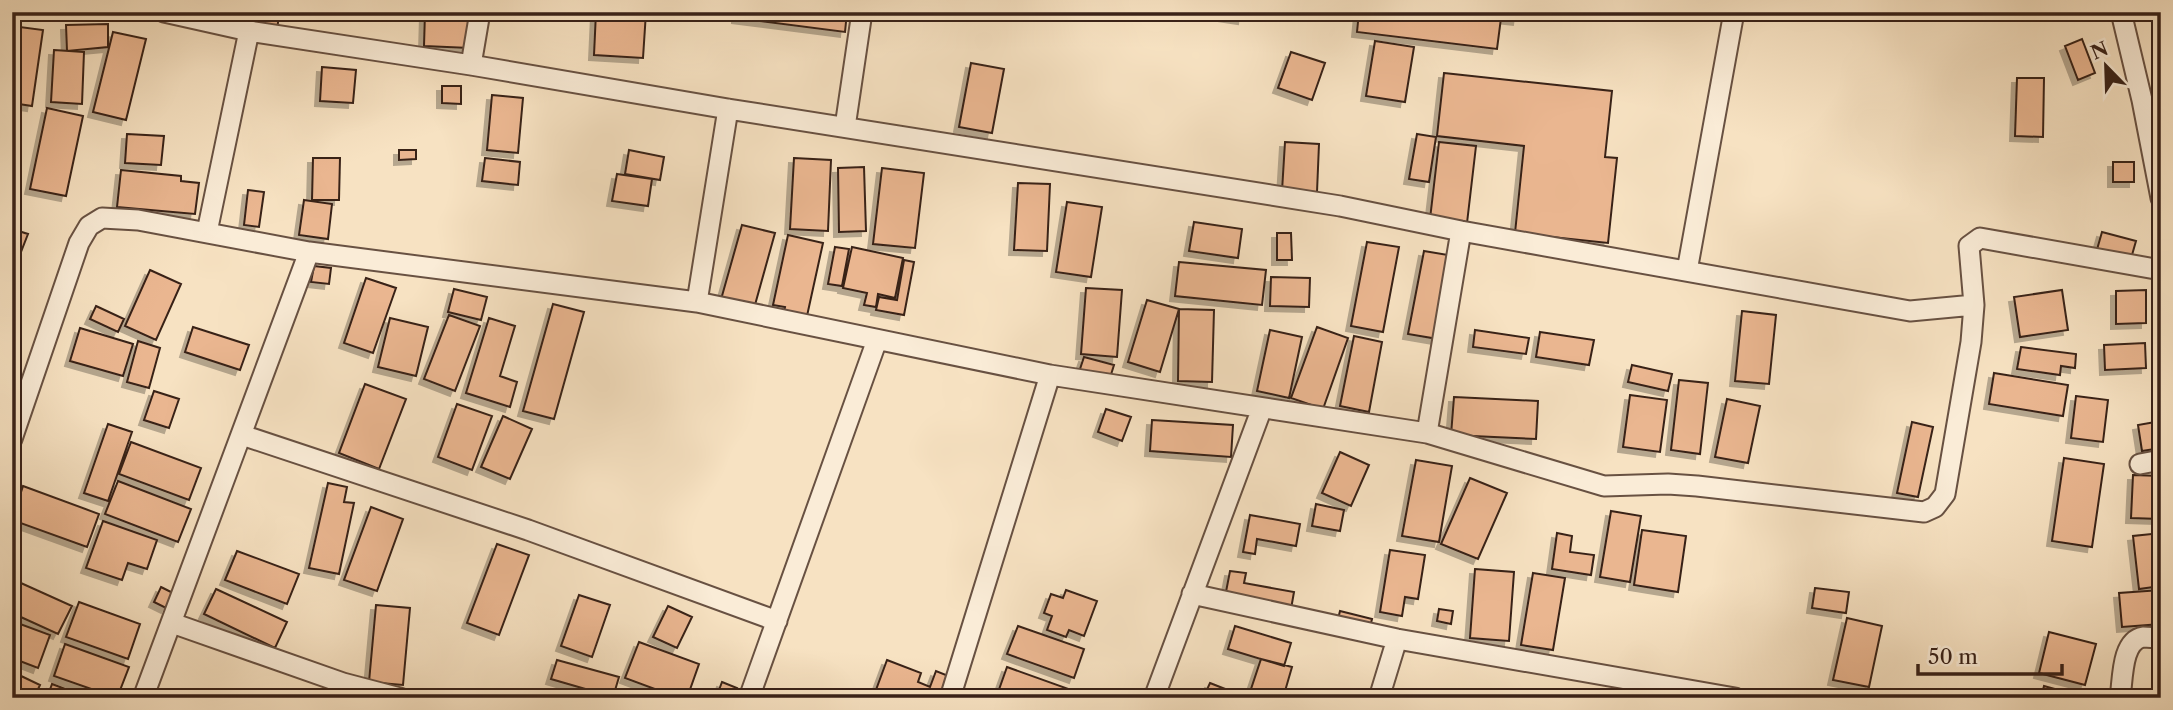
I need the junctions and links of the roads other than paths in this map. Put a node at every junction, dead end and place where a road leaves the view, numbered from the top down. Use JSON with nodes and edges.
{"nodes":[{"id":1,"x":164,"y":12,"type":"edge"},
{"id":2,"x":480,"y":12,"type":"edge"},
{"id":3,"x":862,"y":12,"type":"edge"},
{"id":4,"x":1734,"y":12,"type":"edge"},
{"id":5,"x":2121,"y":12,"type":"edge"},
{"id":6,"x":249,"y":32,"type":"junction"},
{"id":7,"x":471,"y":65,"type":"junction"},
{"id":8,"x":728,"y":108,"type":"junction"},
{"id":9,"x":845,"y":127,"type":"junction"},
{"id":10,"x":2161,"y":198,"type":"edge"},
{"id":11,"x":1461,"y":231,"type":"junction"},
{"id":12,"x":207,"y":232,"type":"junction"},
{"id":13,"x":309,"y":252,"type":"junction"},
{"id":14,"x":2161,"y":270,"type":"edge"},
{"id":15,"x":1687,"y":271,"type":"junction"},
{"id":16,"x":696,"y":302,"type":"junction"},
{"id":17,"x":1974,"y":305,"type":"junction"},
{"id":18,"x":877,"y":340,"type":"junction"},
{"id":19,"x":1050,"y":375,"type":"junction"},
{"id":20,"x":1262,"y":408,"type":"junction"},
{"id":21,"x":1427,"y":433,"type":"junction"},
{"id":22,"x":242,"y":435,"type":"junction"},
{"id":23,"x":12,"y":439,"type":"edge"},
{"id":24,"x":2161,"y":460,"type":"edge"},
{"id":25,"x":2140,"y":464,"type":"dead end"},
{"id":26,"x":1192,"y":594,"type":"junction"},
{"id":27,"x":777,"y":621,"type":"junction"},
{"id":28,"x":172,"y":623,"type":"junction"},
{"id":29,"x":1397,"y":639,"type":"junction"},
{"id":30,"x":2161,"y":639,"type":"edge"},
{"id":31,"x":144,"y":698,"type":"edge"},
{"id":32,"x":400,"y":698,"type":"edge"},
{"id":33,"x":749,"y":698,"type":"edge"},
{"id":34,"x":950,"y":698,"type":"edge"},
{"id":35,"x":1154,"y":698,"type":"edge"},
{"id":36,"x":1379,"y":698,"type":"edge"},
{"id":37,"x":1735,"y":698,"type":"edge"},
{"id":38,"x":2120,"y":698,"type":"edge"}],
"edges":[{"from":1,"to":6,"type":"street"},
{"from":2,"to":7,"type":"street"},
{"from":3,"to":9,"type":"street"},
{"from":4,"to":15,"type":"street"},
{"from":5,"to":10,"type":"street"},
{"from":6,"to":7,"type":"street"},
{"from":6,"to":12,"type":"street"},
{"from":7,"to":8,"type":"street"},
{"from":8,"to":9,"type":"street"},
{"from":8,"to":16,"type":"street"},
{"from":9,"to":11,"type":"street"},
{"from":11,"to":15,"type":"street"},
{"from":11,"to":21,"type":"street"},
{"from":12,"to":13,"type":"street"},
{"from":12,"to":23,"type":"street"},
{"from":13,"to":16,"type":"street"},
{"from":13,"to":22,"type":"street"},
{"from":14,"to":17,"type":"street"},
{"from":15,"to":17,"type":"street"},
{"from":16,"to":18,"type":"street"},
{"from":17,"to":21,"type":"street"},
{"from":18,"to":19,"type":"street"},
{"from":18,"to":27,"type":"street"},
{"from":19,"to":20,"type":"street"},
{"from":19,"to":34,"type":"street"},
{"from":20,"to":21,"type":"street"},
{"from":20,"to":26,"type":"street"},
{"from":22,"to":27,"type":"street"},
{"from":22,"to":28,"type":"street"},
{"from":24,"to":25,"type":"street"},
{"from":26,"to":29,"type":"street"},
{"from":26,"to":35,"type":"street"},
{"from":27,"to":33,"type":"street"},
{"from":28,"to":31,"type":"street"},
{"from":28,"to":32,"type":"street"},
{"from":29,"to":36,"type":"street"},
{"from":29,"to":37,"type":"street"},
{"from":30,"to":38,"type":"street"}]}
